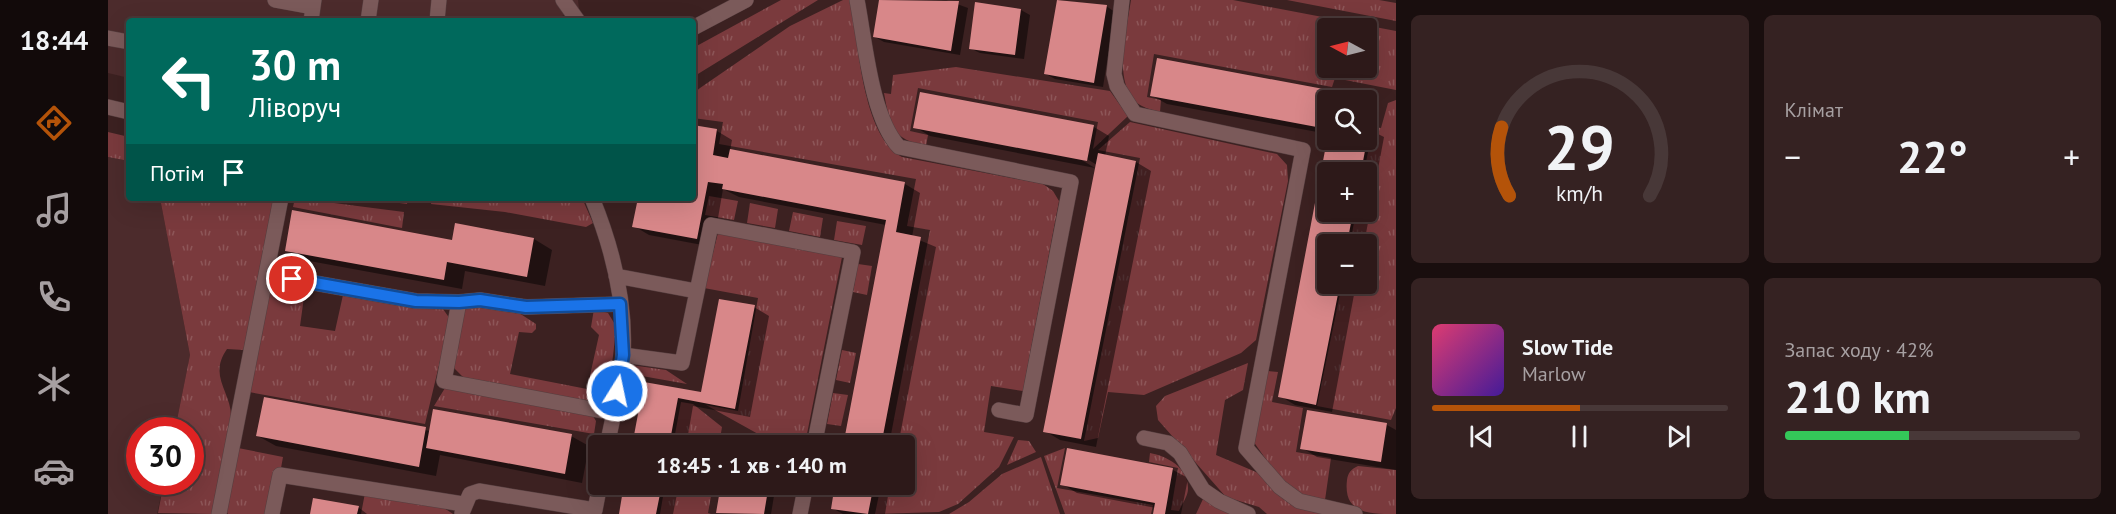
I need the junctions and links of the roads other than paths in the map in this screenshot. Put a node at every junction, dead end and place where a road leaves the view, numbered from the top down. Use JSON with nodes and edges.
{"nodes":[{"id":1,"x":275,"y":0,"type":"edge"},
{"id":2,"x":371,"y":0,"type":"edge"},
{"id":3,"x":439,"y":0,"type":"edge"},
{"id":4,"x":563,"y":0,"type":"edge"},
{"id":5,"x":746,"y":0,"type":"edge"},
{"id":6,"x":857,"y":0,"type":"edge"},
{"id":7,"x":1122,"y":0,"type":"edge"},
{"id":8,"x":313,"y":9,"type":"edge"},
{"id":9,"x":369,"y":18,"type":"edge"},
{"id":10,"x":437,"y":18,"type":"edge"},
{"id":11,"x":576,"y":18,"type":"edge"},
{"id":12,"x":696,"y":26,"type":"edge"},
{"id":13,"x":108,"y":38,"type":"edge"},
{"id":14,"x":126,"y":41,"type":"edge"},
{"id":15,"x":108,"y":107,"type":"edge"},
{"id":16,"x":126,"y":111,"type":"edge"},
{"id":17,"x":280,"y":201,"type":"edge"},
{"id":18,"x":593,"y":201,"type":"edge"},
{"id":19,"x":616,"y":276,"type":"junction"},
{"id":20,"x":292,"y":279,"type":"dead end"},
{"id":21,"x":696,"y":291,"type":"junction"},
{"id":22,"x":459,"y":302,"type":"junction"},
{"id":23,"x":620,"y":304,"type":"junction"},
{"id":24,"x":623,"y":355,"type":"junction"},
{"id":25,"x":999,"y":410,"type":"dead end"},
{"id":26,"x":613,"y":413,"type":"junction"},
{"id":27,"x":609,"y":435,"type":"edge"},
{"id":28,"x":816,"y":435,"type":"edge"},
{"id":29,"x":1144,"y":438,"type":"dead end"},
{"id":30,"x":598,"y":495,"type":"edge"},
{"id":31,"x":804,"y":495,"type":"edge"},
{"id":32,"x":462,"y":509,"type":"edge"},
{"id":33,"x":595,"y":512,"type":"edge"},
{"id":34,"x":219,"y":514,"type":"edge"},
{"id":35,"x":272,"y":514,"type":"edge"},
{"id":36,"x":800,"y":514,"type":"edge"},
{"id":37,"x":1248,"y":514,"type":"edge"},
{"id":38,"x":1355,"y":514,"type":"edge"}],
"edges":[{"from":1,"to":8,"type":"street"},
{"from":2,"to":9,"type":"street"},
{"from":3,"to":10,"type":"street"},
{"from":4,"to":11,"type":"street"},
{"from":5,"to":12,"type":"street"},
{"from":6,"to":25,"type":"street"},
{"from":7,"to":38,"type":"street"},
{"from":13,"to":14,"type":"street"},
{"from":15,"to":16,"type":"street"},
{"from":17,"to":34,"type":"street"},
{"from":18,"to":19,"type":"street"},
{"from":19,"to":21,"type":"street"},
{"from":19,"to":23,"type":"street"},
{"from":20,"to":22,"type":"street"},
{"from":21,"to":24,"type":"street"},
{"from":21,"to":28,"type":"street"},
{"from":22,"to":23,"type":"street"},
{"from":22,"to":26,"type":"street"},
{"from":23,"to":24,"type":"street"},
{"from":24,"to":26,"type":"street"},
{"from":26,"to":27,"type":"street"},
{"from":29,"to":37,"type":"street"},
{"from":30,"to":33,"type":"street"},
{"from":31,"to":36,"type":"street"},
{"from":32,"to":33,"type":"street"},
{"from":32,"to":35,"type":"street"}]}
